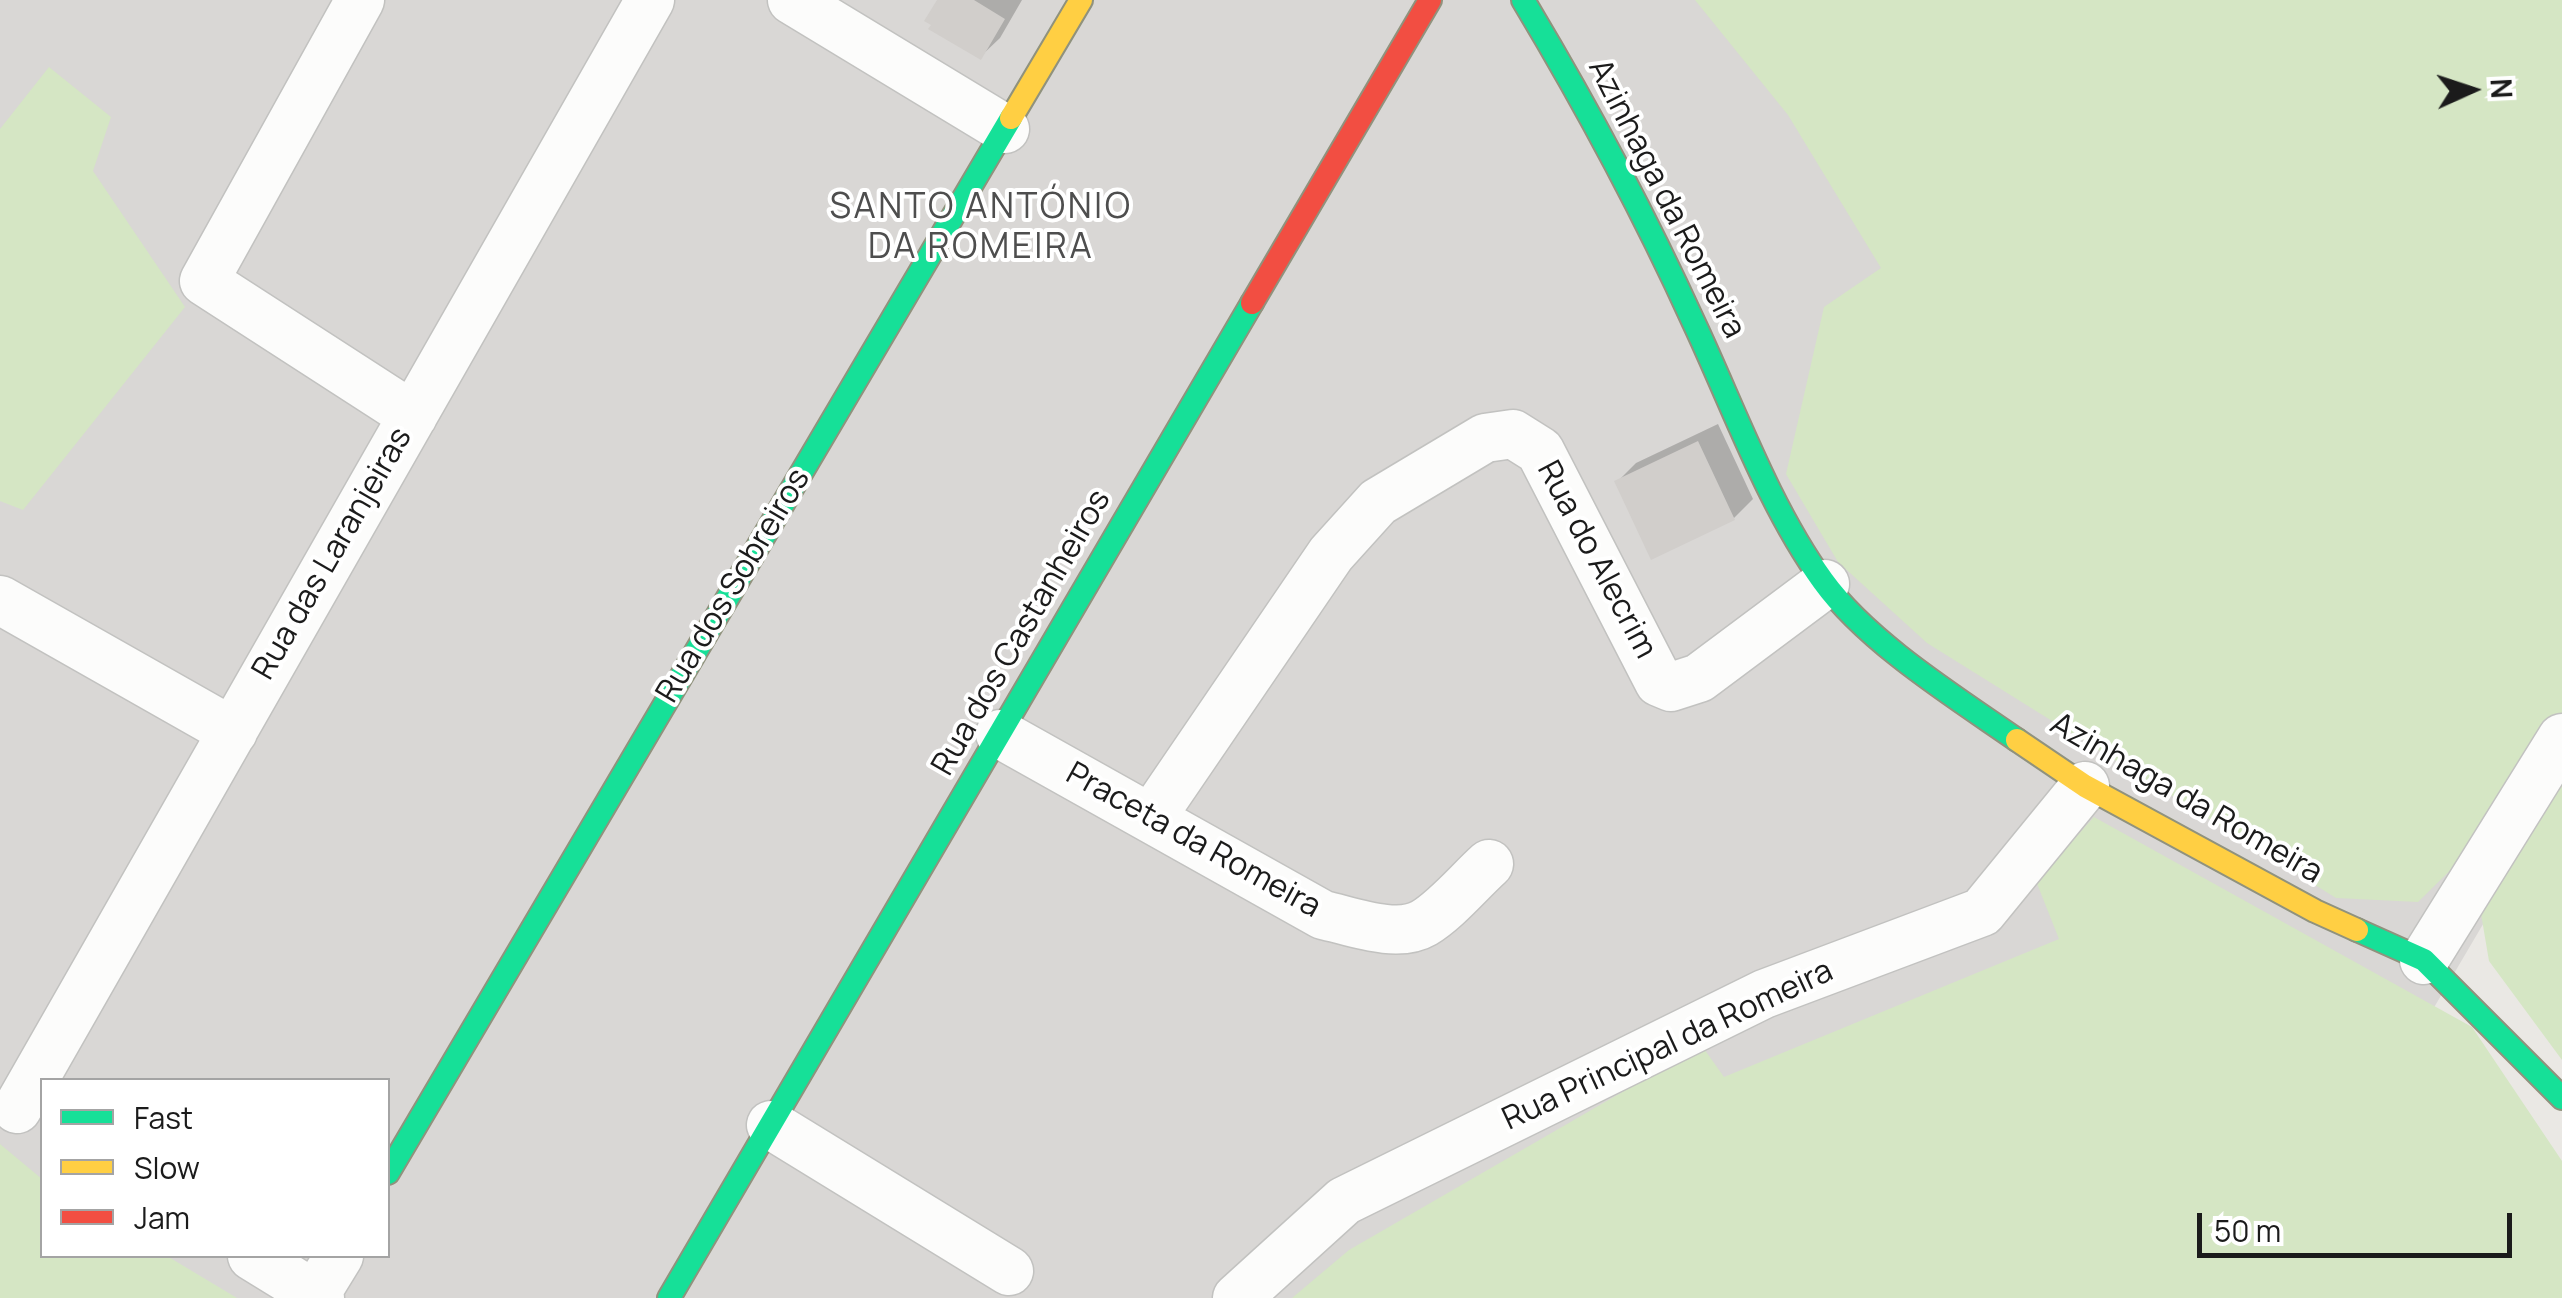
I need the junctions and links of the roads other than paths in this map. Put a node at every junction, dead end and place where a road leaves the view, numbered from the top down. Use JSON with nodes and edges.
{"nodes":[{"id":1,"x":360,"y":0,"type":"edge"},
{"id":2,"x":650,"y":0,"type":"edge"},
{"id":3,"x":792,"y":0,"type":"edge"},
{"id":4,"x":1081,"y":0,"type":"edge"},
{"id":5,"x":1430,"y":0,"type":"edge"},
{"id":6,"x":1523,"y":0,"type":"edge"},
{"id":7,"x":1005,"y":130,"type":"junction"},
{"id":8,"x":412,"y":416,"type":"junction"},
{"id":9,"x":1826,"y":584,"type":"junction"},
{"id":10,"x":0,"y":600,"type":"edge"},
{"id":11,"x":232,"y":732,"type":"junction"},
{"id":12,"x":1000,"y":734,"type":"junction"},
{"id":13,"x":2562,"y":738,"type":"edge"},
{"id":14,"x":2085,"y":786,"type":"junction"},
{"id":15,"x":1152,"y":818,"type":"junction"},
{"id":16,"x":1489,"y":864,"type":"dead end"},
{"id":17,"x":2424,"y":960,"type":"junction"},
{"id":18,"x":2562,"y":1098,"type":"edge"},
{"id":19,"x":20,"y":1112,"type":"edge"},
{"id":20,"x":771,"y":1125,"type":"junction"},
{"id":21,"x":390,"y":1170,"type":"edge"},
{"id":22,"x":257,"y":1258,"type":"edge"},
{"id":23,"x":1009,"y":1271,"type":"dead end"},
{"id":24,"x":325,"y":1283,"type":"edge"},
{"id":25,"x":669,"y":1298,"type":"edge"},
{"id":26,"x":1237,"y":1298,"type":"edge"}],
"edges":[{"from":1,"to":8,"type":"street"},
{"from":2,"to":8,"type":"street","name":"Rua das Laranjeiras"},
{"from":3,"to":7,"type":"street"},
{"from":4,"to":7,"type":"street","name":"Rua dos Sobreiros"},
{"from":5,"to":12,"type":"street","name":"Rua dos Castanheiros"},
{"from":6,"to":9,"type":"street","name":"Azinhaga da Romeira"},
{"from":7,"to":21,"type":"street","name":"Rua dos Sobreiros"},
{"from":8,"to":11,"type":"street","name":"Rua das Laranjeiras"},
{"from":9,"to":14,"type":"street","name":"Azinhaga da Romeira"},
{"from":9,"to":15,"type":"street","name":"Rua do Alecrim"},
{"from":10,"to":11,"type":"street"},
{"from":11,"to":19,"type":"street","name":"Rua das Laranjeiras"},
{"from":12,"to":15,"type":"street","name":"Praceta da Romeira"},
{"from":12,"to":20,"type":"street","name":"Rua dos Castanheiros"},
{"from":13,"to":17,"type":"street"},
{"from":14,"to":17,"type":"street","name":"Azinhaga da Romeira"},
{"from":14,"to":26,"type":"street","name":"Rua Principal da Romeira"},
{"from":15,"to":16,"type":"street","name":"Praceta da Romeira"},
{"from":17,"to":18,"type":"street","name":"Azinhaga da Romeira"},
{"from":20,"to":23,"type":"street"},
{"from":20,"to":25,"type":"street","name":"Rua dos Castanheiros"},
{"from":22,"to":24,"type":"street"}]}
